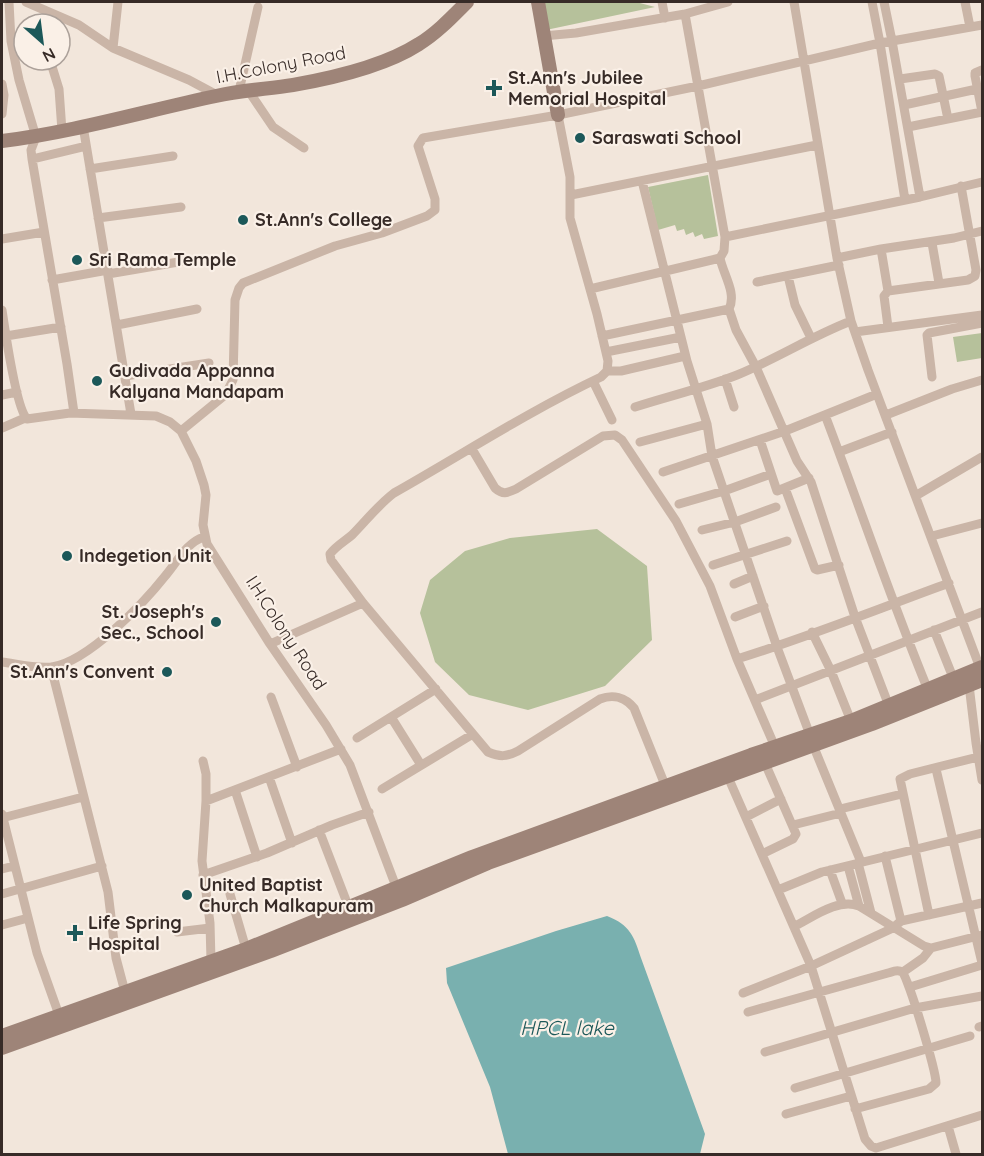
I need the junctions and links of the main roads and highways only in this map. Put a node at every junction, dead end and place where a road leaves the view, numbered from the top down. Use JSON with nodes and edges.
{"nodes":[{"id":1,"x":467,"y":2,"type":"edge"},
{"id":2,"x":538,"y":2,"type":"edge"},
{"id":3,"x":558,"y":115,"type":"road end"},
{"id":4,"x":2,"y":141,"type":"edge"},
{"id":5,"x":982,"y":672,"type":"edge"},
{"id":6,"x":811,"y":740,"type":"junction"},
{"id":7,"x":667,"y":793,"type":"junction"},
{"id":8,"x":399,"y":895,"type":"junction"},
{"id":9,"x":307,"y":931,"type":"junction"},
{"id":10,"x":2,"y":1036,"type":"edge"},
{"id":11,"x":2,"y":1048,"type":"edge"}],
"edges":[{"from":1,"to":4,"type":"main road","name":"I.H.Colony Road"},
{"from":2,"to":3,"type":"main road"},
{"from":5,"to":6,"type":"main road"},
{"from":5,"to":6,"type":"main road"},
{"from":6,"to":7,"type":"main road"},
{"from":6,"to":7,"type":"main road"},
{"from":7,"to":8,"type":"main road"},
{"from":8,"to":9,"type":"main road"},
{"from":8,"to":9,"type":"main road"},
{"from":9,"to":10,"type":"main road"},
{"from":9,"to":11,"type":"main road"}]}
